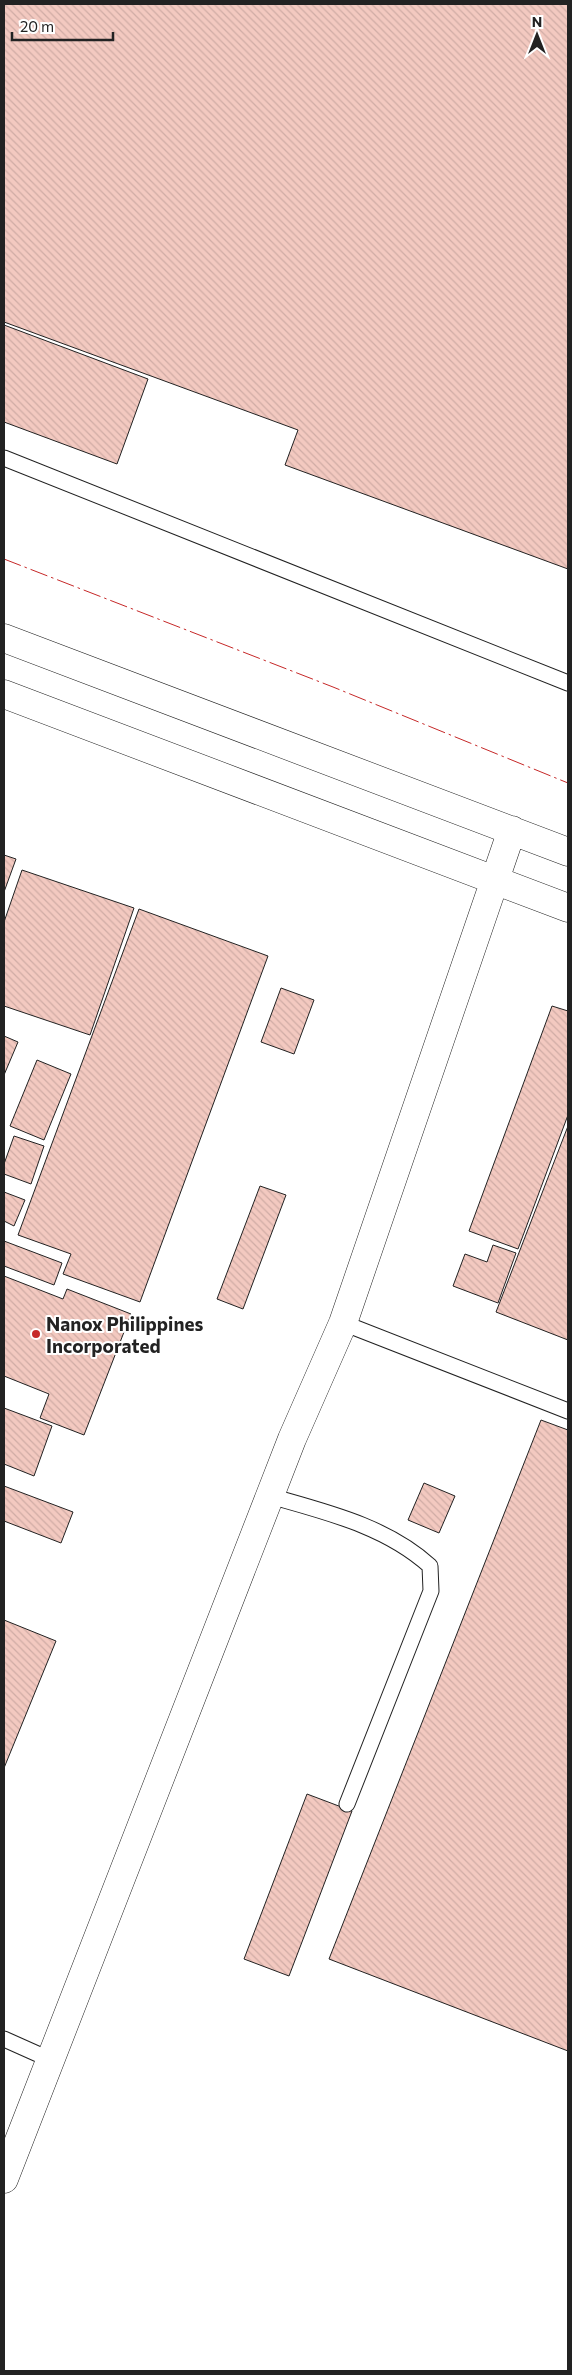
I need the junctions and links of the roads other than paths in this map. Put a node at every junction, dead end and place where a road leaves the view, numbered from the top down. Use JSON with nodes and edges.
{"nodes":[{"id":1,"x":4,"y":458,"type":"edge"},
{"id":2,"x":4,"y":638,"type":"edge"},
{"id":3,"x":568,"y":683,"type":"edge"},
{"id":4,"x":4,"y":694,"type":"edge"},
{"id":5,"x":512,"y":830,"type":"junction"},
{"id":6,"x":568,"y":852,"type":"edge"},
{"id":7,"x":493,"y":879,"type":"junction"},
{"id":8,"x":568,"y":908,"type":"edge"},
{"id":9,"x":343,"y":1323,"type":"junction"},
{"id":10,"x":568,"y":1411,"type":"edge"},
{"id":11,"x":270,"y":1496,"type":"junction"},
{"id":12,"x":348,"y":1804,"type":"dead end"},
{"id":13,"x":4,"y":2039,"type":"edge"},
{"id":14,"x":51,"y":2060,"type":"junction"},
{"id":15,"x":4,"y":2179,"type":"edge"}],
"edges":[{"from":1,"to":3,"type":"lane"},
{"from":2,"to":5,"type":"street"},
{"from":4,"to":7,"type":"street"},
{"from":5,"to":6,"type":"street"},
{"from":5,"to":7,"type":"street"},
{"from":7,"to":8,"type":"street"},
{"from":7,"to":9,"type":"street"},
{"from":9,"to":10,"type":"lane"},
{"from":9,"to":11,"type":"street"},
{"from":11,"to":12,"type":"lane"},
{"from":11,"to":14,"type":"street"},
{"from":13,"to":14,"type":"lane"},
{"from":14,"to":15,"type":"street"}]}
